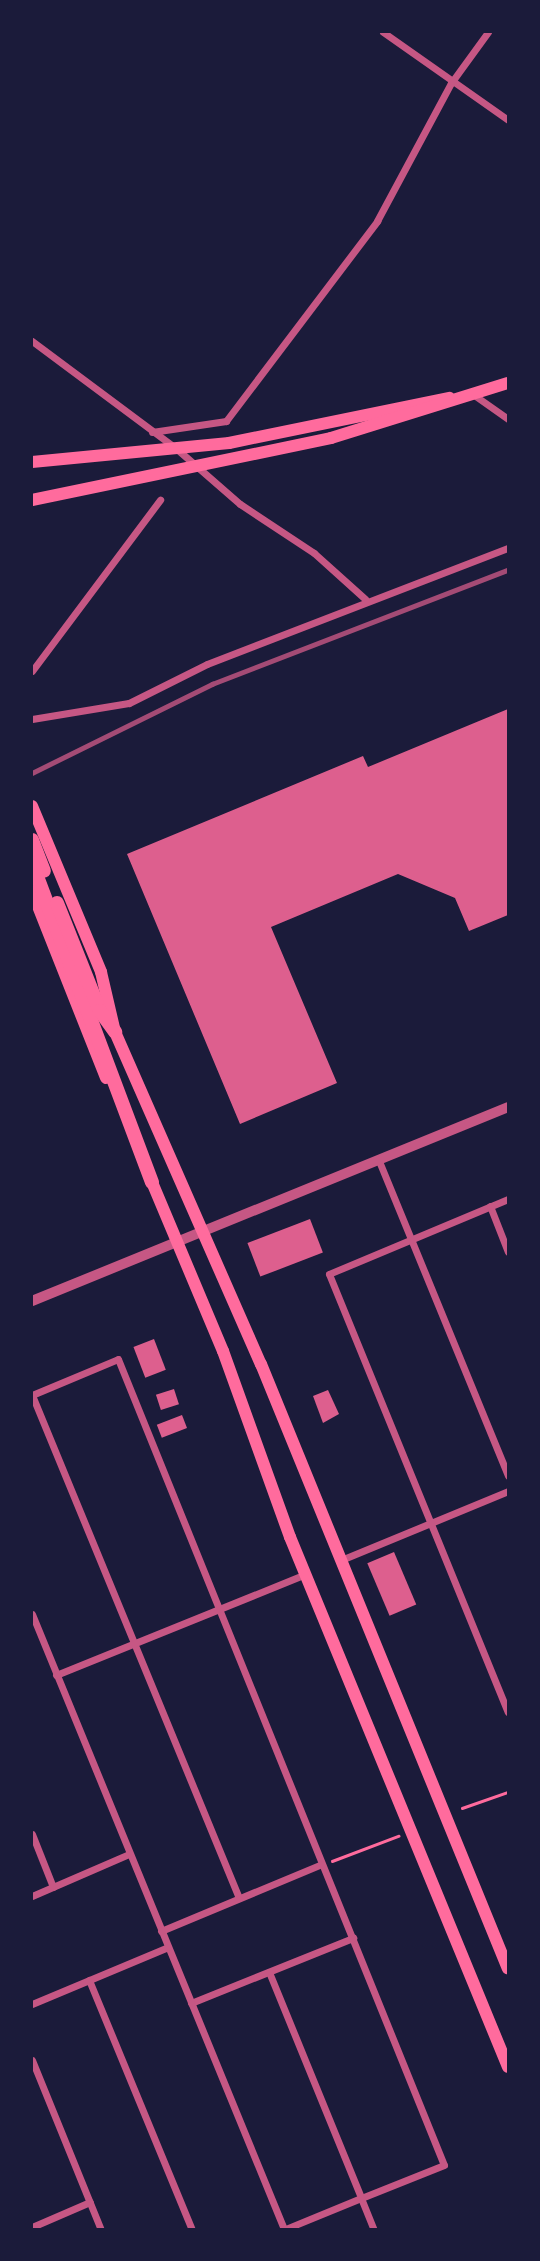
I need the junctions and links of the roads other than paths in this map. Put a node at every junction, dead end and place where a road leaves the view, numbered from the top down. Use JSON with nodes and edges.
{"nodes":[{"id":1,"x":383,"y":32,"type":"edge"},
{"id":2,"x":488,"y":32,"type":"edge"},
{"id":3,"x":451,"y":83,"type":"junction"},
{"id":4,"x":509,"y":120,"type":"edge"},
{"id":5,"x":32,"y":341,"type":"edge"},
{"id":6,"x":509,"y":383,"type":"edge"},
{"id":7,"x":474,"y":395,"type":"junction"},
{"id":8,"x":509,"y":419,"type":"edge"},
{"id":9,"x":152,"y":432,"type":"junction"},
{"id":10,"x":178,"y":450,"type":"junction"},
{"id":11,"x":32,"y":463,"type":"edge"},
{"id":12,"x":199,"y":468,"type":"junction"},
{"id":13,"x":32,"y":500,"type":"edge"},
{"id":14,"x":160,"y":500,"type":"dead end"},
{"id":15,"x":509,"y":548,"type":"edge"},
{"id":16,"x":365,"y":599,"type":"junction"},
{"id":17,"x":32,"y":670,"type":"edge"},
{"id":18,"x":32,"y":719,"type":"edge"},
{"id":19,"x":33,"y":810,"type":"edge"},
{"id":20,"x":32,"y":840,"type":"edge"},
{"id":21,"x":32,"y":863,"type":"edge"},
{"id":22,"x":32,"y":891,"type":"edge"},
{"id":23,"x":115,"y":1032,"type":"junction"},
{"id":24,"x":509,"y":1107,"type":"edge"},
{"id":25,"x":379,"y":1161,"type":"junction"},
{"id":26,"x":152,"y":1182,"type":"junction"},
{"id":27,"x":509,"y":1199,"type":"edge"},
{"id":28,"x":490,"y":1206,"type":"junction"},
{"id":29,"x":202,"y":1234,"type":"junction"},
{"id":30,"x":413,"y":1238,"type":"junction"},
{"id":31,"x":177,"y":1244,"type":"junction"},
{"id":32,"x":509,"y":1252,"type":"edge"},
{"id":33,"x":32,"y":1301,"type":"edge"},
{"id":34,"x":32,"y":1395,"type":"edge"},
{"id":35,"x":509,"y":1476,"type":"edge"},
{"id":36,"x":509,"y":1491,"type":"edge"},
{"id":37,"x":430,"y":1523,"type":"junction"},
{"id":38,"x":341,"y":1560,"type":"junction"},
{"id":39,"x":306,"y":1573,"type":"junction"},
{"id":40,"x":219,"y":1608,"type":"junction"},
{"id":41,"x":32,"y":1619,"type":"edge"},
{"id":42,"x":135,"y":1643,"type":"junction"},
{"id":43,"x":56,"y":1675,"type":"junction"},
{"id":44,"x":509,"y":1712,"type":"edge"},
{"id":45,"x":32,"y":1834,"type":"edge"},
{"id":46,"x":130,"y":1854,"type":"junction"},
{"id":47,"x":322,"y":1864,"type":"junction"},
{"id":48,"x":53,"y":1887,"type":"junction"},
{"id":49,"x":32,"y":1896,"type":"edge"},
{"id":50,"x":239,"y":1898,"type":"junction"},
{"id":51,"x":161,"y":1931,"type":"junction"},
{"id":52,"x":353,"y":1938,"type":"junction"},
{"id":53,"x":168,"y":1947,"type":"junction"},
{"id":54,"x":508,"y":1964,"type":"edge"},
{"id":55,"x":269,"y":1972,"type":"junction"},
{"id":56,"x":89,"y":1980,"type":"junction"},
{"id":57,"x":191,"y":2003,"type":"junction"},
{"id":58,"x":32,"y":2004,"type":"edge"},
{"id":59,"x":32,"y":2060,"type":"edge"},
{"id":60,"x":509,"y":2067,"type":"edge"},
{"id":61,"x":361,"y":2198,"type":"junction"},
{"id":62,"x":90,"y":2202,"type":"junction"},
{"id":63,"x":32,"y":2227,"type":"edge"},
{"id":64,"x":283,"y":2229,"type":"edge"},
{"id":65,"x":101,"y":2230,"type":"edge"},
{"id":66,"x":192,"y":2230,"type":"edge"},
{"id":67,"x":374,"y":2230,"type":"edge"}],
"edges":[{"from":1,"to":3,"type":"street"},
{"from":2,"to":3,"type":"street"},
{"from":3,"to":4,"type":"street"},
{"from":3,"to":9,"type":"street"},
{"from":5,"to":9,"type":"street"},
{"from":6,"to":7,"type":"main road"},
{"from":7,"to":8,"type":"street"},
{"from":7,"to":10,"type":"main road"},
{"from":7,"to":12,"type":"main road"},
{"from":9,"to":10,"type":"street"},
{"from":10,"to":11,"type":"main road"},
{"from":10,"to":12,"type":"street"},
{"from":12,"to":13,"type":"main road"},
{"from":12,"to":16,"type":"street"},
{"from":14,"to":17,"type":"street"},
{"from":15,"to":16,"type":"street"},
{"from":16,"to":18,"type":"street"},
{"from":19,"to":23,"type":"main road"},
{"from":20,"to":23,"type":"highway"},
{"from":21,"to":26,"type":"highway"},
{"from":22,"to":26,"type":"main road"},
{"from":23,"to":29,"type":"main road"},
{"from":24,"to":25,"type":"street"},
{"from":25,"to":29,"type":"street"},
{"from":25,"to":30,"type":"street"},
{"from":26,"to":31,"type":"main road"},
{"from":27,"to":28,"type":"street"},
{"from":28,"to":30,"type":"street"},
{"from":28,"to":32,"type":"street"},
{"from":29,"to":31,"type":"street"},
{"from":29,"to":38,"type":"main road"},
{"from":30,"to":35,"type":"street"},
{"from":30,"to":37,"type":"street"},
{"from":31,"to":33,"type":"street"},
{"from":31,"to":39,"type":"main road"},
{"from":34,"to":40,"type":"street"},
{"from":34,"to":42,"type":"street"},
{"from":36,"to":37,"type":"street"},
{"from":37,"to":38,"type":"street"},
{"from":37,"to":44,"type":"street"},
{"from":38,"to":54,"type":"main road"},
{"from":39,"to":40,"type":"street"},
{"from":39,"to":60,"type":"main road"},
{"from":40,"to":42,"type":"street"},
{"from":40,"to":47,"type":"street"},
{"from":41,"to":43,"type":"street"},
{"from":42,"to":43,"type":"street"},
{"from":42,"to":50,"type":"street"},
{"from":43,"to":46,"type":"street"},
{"from":45,"to":48,"type":"street"},
{"from":46,"to":48,"type":"street"},
{"from":46,"to":51,"type":"street"},
{"from":47,"to":50,"type":"street"},
{"from":47,"to":52,"type":"street"},
{"from":48,"to":49,"type":"street"},
{"from":50,"to":51,"type":"street"},
{"from":51,"to":53,"type":"street"},
{"from":52,"to":55,"type":"street"},
{"from":52,"to":61,"type":"street"},
{"from":53,"to":56,"type":"street"},
{"from":53,"to":57,"type":"street"},
{"from":55,"to":57,"type":"street"},
{"from":55,"to":61,"type":"street"},
{"from":56,"to":58,"type":"street"},
{"from":56,"to":66,"type":"street"},
{"from":57,"to":64,"type":"street"},
{"from":59,"to":62,"type":"street"},
{"from":61,"to":64,"type":"street"},
{"from":61,"to":67,"type":"street"},
{"from":62,"to":63,"type":"street"},
{"from":62,"to":65,"type":"street"}]}
